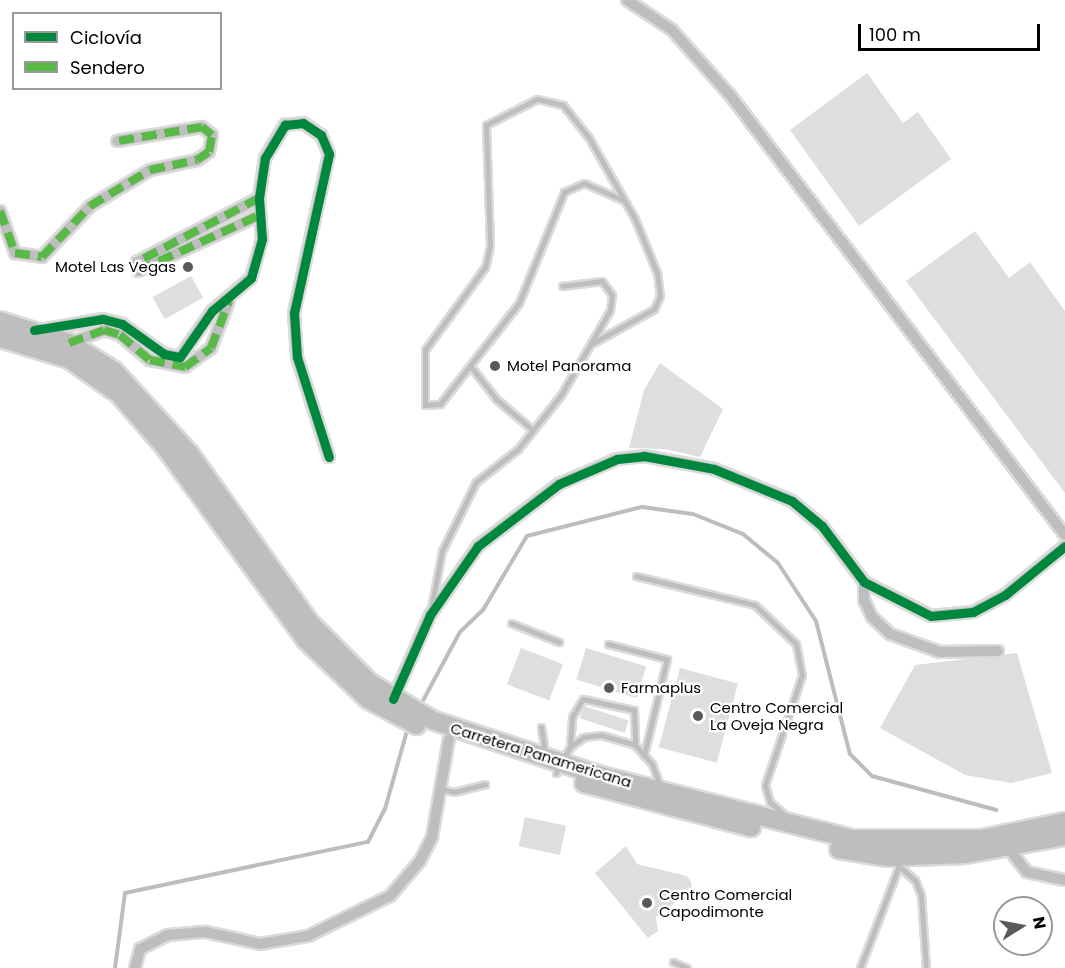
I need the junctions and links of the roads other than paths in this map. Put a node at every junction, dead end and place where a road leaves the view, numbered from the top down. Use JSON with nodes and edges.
{"nodes":[{"id":1,"x":627,"y":0,"type":"edge"},
{"id":2,"x":117,"y":141,"type":"dead end"},
{"id":3,"x":260,"y":198,"type":"junction"},
{"id":4,"x":623,"y":200,"type":"junction"},
{"id":5,"x":0,"y":211,"type":"edge"},
{"id":6,"x":260,"y":215,"type":"junction"},
{"id":7,"x":562,"y":286,"type":"dead end"},
{"id":8,"x":229,"y":301,"type":"junction"},
{"id":9,"x":0,"y":321,"type":"edge"},
{"id":10,"x":34,"y":330,"type":"junction"},
{"id":11,"x":0,"y":338,"type":"edge"},
{"id":12,"x":69,"y":343,"type":"junction"},
{"id":13,"x":593,"y":343,"type":"junction"},
{"id":14,"x":472,"y":368,"type":"junction"},
{"id":15,"x":533,"y":430,"type":"junction"},
{"id":16,"x":329,"y":457,"type":"dead end"},
{"id":17,"x":1065,"y":535,"type":"edge"},
{"id":18,"x":1065,"y":546,"type":"edge"},
{"id":19,"x":636,"y":576,"type":"dead end"},
{"id":20,"x":864,"y":582,"type":"junction"},
{"id":21,"x":430,"y":615,"type":"junction"},
{"id":22,"x":511,"y":622,"type":"dead end"},
{"id":23,"x":559,"y":642,"type":"dead end"},
{"id":24,"x":608,"y":644,"type":"dead end"},
{"id":25,"x":998,"y":651,"type":"dead end"},
{"id":26,"x":399,"y":708,"type":"junction"},
{"id":27,"x":430,"y":725,"type":"junction"},
{"id":28,"x":541,"y":727,"type":"dead end"},
{"id":29,"x":450,"y":739,"type":"junction"},
{"id":30,"x":635,"y":745,"type":"junction"},
{"id":31,"x":644,"y":755,"type":"junction"},
{"id":32,"x":558,"y":760,"type":"junction"},
{"id":33,"x":485,"y":784,"type":"dead end"},
{"id":34,"x":437,"y":788,"type":"junction"},
{"id":35,"x":662,"y":797,"type":"junction"},
{"id":36,"x":1065,"y":822,"type":"edge"},
{"id":37,"x":799,"y":827,"type":"junction"},
{"id":38,"x":1065,"y":836,"type":"edge"},
{"id":39,"x":1009,"y":849,"type":"junction"},
{"id":40,"x":893,"y":861,"type":"junction"},
{"id":41,"x":1065,"y":880,"type":"edge"},
{"id":42,"x":672,"y":962,"type":"dead end"},
{"id":43,"x":135,"y":968,"type":"edge"},
{"id":44,"x":687,"y":968,"type":"edge"},
{"id":45,"x":860,"y":968,"type":"edge"},
{"id":46,"x":926,"y":968,"type":"edge"}],
"edges":[{"from":1,"to":17,"type":"street"},
{"from":2,"to":5,"type":"street"},
{"from":3,"to":6,"type":"street"},
{"from":3,"to":6,"type":"street"},
{"from":3,"to":16,"type":"street"},
{"from":4,"to":13,"type":"lane"},
{"from":4,"to":14,"type":"lane"},
{"from":4,"to":14,"type":"lane"},
{"from":6,"to":8,"type":"street"},
{"from":7,"to":13,"type":"lane"},
{"from":8,"to":10,"type":"street"},
{"from":8,"to":12,"type":"street"},
{"from":9,"to":10,"type":"main road","name":"Carretera Panamericana"},
{"from":10,"to":12,"type":"main road","name":"Carretera Panamericana"},
{"from":11,"to":26,"type":"main road","name":"Carretera Panamericana"},
{"from":12,"to":26,"type":"main road","name":"Carretera Panamericana"},
{"from":13,"to":15,"type":"lane"},
{"from":14,"to":15,"type":"lane"},
{"from":15,"to":21,"type":"lane"},
{"from":18,"to":20,"type":"street"},
{"from":19,"to":37,"type":"lane"},
{"from":20,"to":21,"type":"street"},
{"from":20,"to":25,"type":"street"},
{"from":21,"to":26,"type":"street"},
{"from":22,"to":23,"type":"lane"},
{"from":24,"to":31,"type":"lane"},
{"from":26,"to":27,"type":"main road","name":"Carretera Panamericana"},
{"from":27,"to":29,"type":"main road","name":"Carretera Panamericana"},
{"from":27,"to":32,"type":"main road","name":"Carretera Panamericana"},
{"from":28,"to":32,"type":"lane"},
{"from":29,"to":32,"type":"main road","name":"Carretera Panamericana"},
{"from":29,"to":34,"type":"street"},
{"from":30,"to":31,"type":"lane"},
{"from":30,"to":32,"type":"lane"},
{"from":30,"to":32,"type":"lane"},
{"from":31,"to":35,"type":"lane"},
{"from":32,"to":35,"type":"main road","name":"Carretera Panamericana"},
{"from":33,"to":34,"type":"lane"},
{"from":34,"to":43,"type":"street"},
{"from":35,"to":37,"type":"main road","name":"Carretera Panamericana"},
{"from":35,"to":40,"type":"main road","name":"Carretera Panamericana"},
{"from":36,"to":37,"type":"main road","name":"Carretera Panamericana"},
{"from":38,"to":39,"type":"main road","name":"Carretera Panamericana"},
{"from":39,"to":40,"type":"main road","name":"Carretera Panamericana"},
{"from":39,"to":41,"type":"street"},
{"from":40,"to":45,"type":"lane"},
{"from":40,"to":46,"type":"lane"},
{"from":42,"to":44,"type":"lane"}]}
